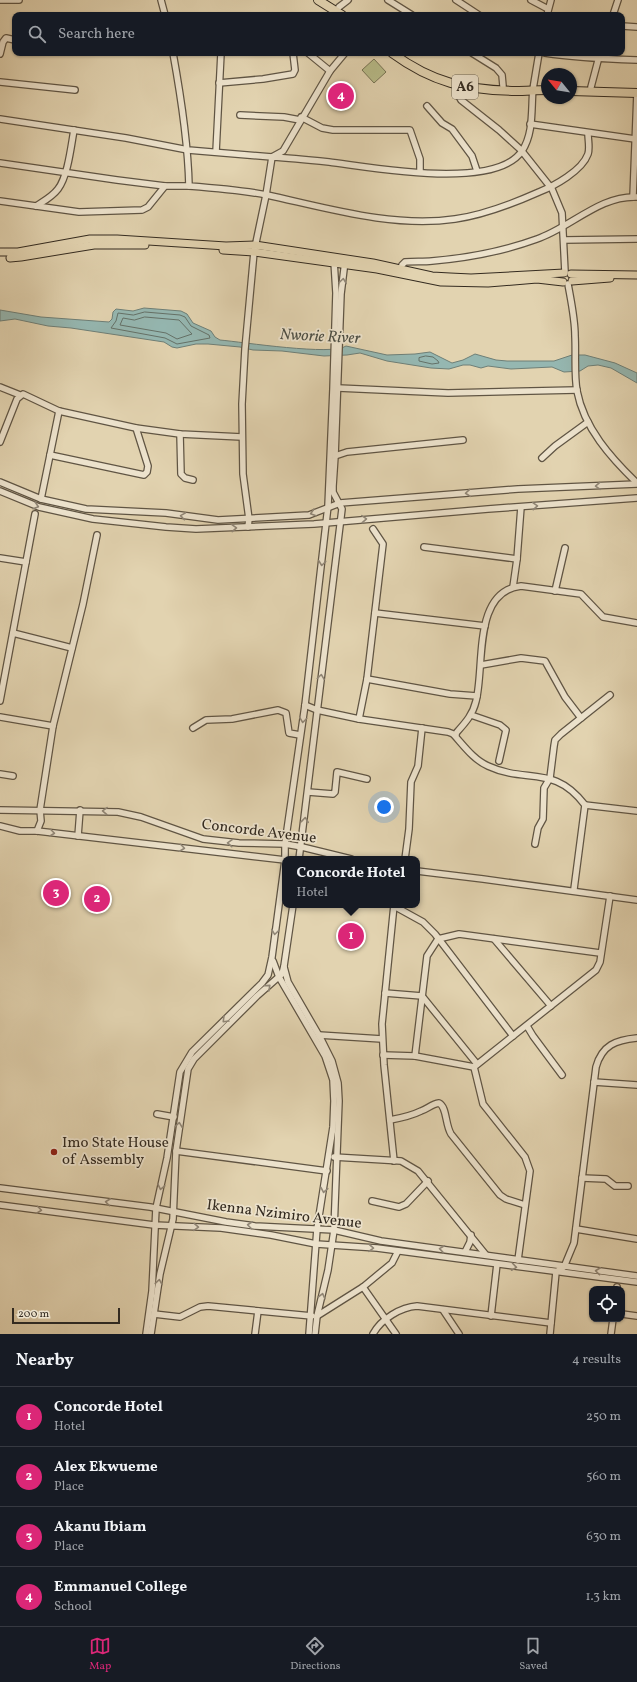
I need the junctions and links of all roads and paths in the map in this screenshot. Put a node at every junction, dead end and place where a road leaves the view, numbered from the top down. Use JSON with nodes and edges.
{"nodes":[{"id":1,"x":0,"y":0,"type":"edge"},
{"id":2,"x":19,"y":0,"type":"edge"},
{"id":3,"x":161,"y":0,"type":"edge"},
{"id":4,"x":318,"y":0,"type":"edge"},
{"id":5,"x":327,"y":0,"type":"edge"},
{"id":6,"x":348,"y":0,"type":"edge"},
{"id":7,"x":388,"y":0,"type":"edge"},
{"id":8,"x":456,"y":0,"type":"edge"},
{"id":9,"x":530,"y":0,"type":"edge"},
{"id":10,"x":551,"y":0,"type":"edge"},
{"id":11,"x":618,"y":0,"type":"edge"},
{"id":12,"x":341,"y":11,"type":"edge"},
{"id":13,"x":164,"y":12,"type":"edge"},
{"id":14,"x":407,"y":12,"type":"edge"},
{"id":15,"x":475,"y":12,"type":"edge"},
{"id":16,"x":545,"y":12,"type":"edge"},
{"id":17,"x":548,"y":12,"type":"edge"},
{"id":18,"x":614,"y":12,"type":"edge"},
{"id":19,"x":625,"y":26,"type":"edge"},
{"id":20,"x":637,"y":27,"type":"edge"},
{"id":21,"x":12,"y":39,"type":"edge"},
{"id":22,"x":0,"y":54,"type":"edge"},
{"id":23,"x":174,"y":56,"type":"edge"},
{"id":24,"x":221,"y":56,"type":"edge"},
{"id":25,"x":293,"y":56,"type":"edge"},
{"id":26,"x":312,"y":56,"type":"edge"},
{"id":27,"x":342,"y":56,"type":"edge"},
{"id":28,"x":397,"y":56,"type":"edge"},
{"id":29,"x":404,"y":56,"type":"edge"},
{"id":30,"x":477,"y":56,"type":"edge"},
{"id":31,"x":538,"y":56,"type":"edge"},
{"id":32,"x":564,"y":56,"type":"edge"},
{"id":33,"x":599,"y":56,"type":"edge"},
{"id":34,"x":598,"y":60,"type":"junction"},
{"id":35,"x":637,"y":60,"type":"edge"},
{"id":36,"x":330,"y":71,"type":"junction"},
{"id":37,"x":0,"y":82,"type":"edge"},
{"id":38,"x":219,"y":83,"type":"junction"},
{"id":39,"x":458,"y":83,"type":"junction"},
{"id":40,"x":503,"y":86,"type":"junction"},
{"id":41,"x":541,"y":86,"type":"edge"},
{"id":42,"x":577,"y":86,"type":"edge"},
{"id":43,"x":533,"y":87,"type":"junction"},
{"id":44,"x":591,"y":87,"type":"junction"},
{"id":45,"x":637,"y":88,"type":"edge"},
{"id":46,"x":541,"y":89,"type":"edge"},
{"id":47,"x":75,"y":90,"type":"dead end"},
{"id":48,"x":577,"y":91,"type":"edge"},
{"id":49,"x":637,"y":93,"type":"edge"},
{"id":50,"x":427,"y":106,"type":"dead end"},
{"id":51,"x":240,"y":115,"type":"dead end"},
{"id":52,"x":0,"y":119,"type":"edge"},
{"id":53,"x":301,"y":119,"type":"junction"},
{"id":54,"x":530,"y":124,"type":"junction"},
{"id":55,"x":74,"y":130,"type":"junction"},
{"id":56,"x":588,"y":133,"type":"junction"},
{"id":57,"x":635,"y":139,"type":"junction"},
{"id":58,"x":188,"y":150,"type":"junction"},
{"id":59,"x":522,"y":151,"type":"junction"},
{"id":60,"x":216,"y":152,"type":"junction"},
{"id":61,"x":272,"y":157,"type":"junction"},
{"id":62,"x":0,"y":163,"type":"edge"},
{"id":63,"x":477,"y":171,"type":"junction"},
{"id":64,"x":420,"y":172,"type":"junction"},
{"id":65,"x":64,"y":173,"type":"junction"},
{"id":66,"x":165,"y":186,"type":"junction"},
{"id":67,"x":189,"y":186,"type":"junction"},
{"id":68,"x":551,"y":187,"type":"junction"},
{"id":69,"x":266,"y":195,"type":"junction"},
{"id":70,"x":635,"y":197,"type":"edge"},
{"id":71,"x":0,"y":201,"type":"edge"},
{"id":72,"x":35,"y":206,"type":"junction"},
{"id":73,"x":564,"y":226,"type":"junction"},
{"id":74,"x":637,"y":239,"type":"edge"},
{"id":75,"x":564,"y":240,"type":"junction"},
{"id":76,"x":254,"y":248,"type":"junction"},
{"id":77,"x":0,"y":252,"type":"edge"},
{"id":78,"x":0,"y":257,"type":"edge"},
{"id":79,"x":334,"y":261,"type":"junction"},
{"id":80,"x":345,"y":262,"type":"junction"},
{"id":81,"x":400,"y":271,"type":"junction"},
{"id":82,"x":637,"y":274,"type":"edge"},
{"id":83,"x":567,"y":278,"type":"junction"},
{"id":84,"x":637,"y":279,"type":"edge"},
{"id":85,"x":337,"y":348,"type":"junction"},
{"id":86,"x":336,"y":357,"type":"junction"},
{"id":87,"x":0,"y":387,"type":"edge"},
{"id":88,"x":338,"y":388,"type":"junction"},
{"id":89,"x":577,"y":390,"type":"junction"},
{"id":90,"x":20,"y":396,"type":"junction"},
{"id":91,"x":59,"y":411,"type":"junction"},
{"id":92,"x":588,"y":422,"type":"junction"},
{"id":93,"x":136,"y":428,"type":"junction"},
{"id":94,"x":2,"y":434,"type":"edge"},
{"id":95,"x":180,"y":434,"type":"junction"},
{"id":96,"x":242,"y":437,"type":"junction"},
{"id":97,"x":463,"y":440,"type":"dead end"},
{"id":98,"x":0,"y":442,"type":"edge"},
{"id":99,"x":50,"y":455,"type":"junction"},
{"id":100,"x":335,"y":456,"type":"junction"},
{"id":101,"x":542,"y":458,"type":"dead end"},
{"id":102,"x":193,"y":480,"type":"dead end"},
{"id":103,"x":0,"y":482,"type":"edge"},
{"id":104,"x":637,"y":483,"type":"edge"},
{"id":105,"x":0,"y":491,"type":"edge"},
{"id":106,"x":637,"y":498,"type":"edge"},
{"id":107,"x":41,"y":499,"type":"junction"},
{"id":108,"x":340,"y":503,"type":"junction"},
{"id":109,"x":328,"y":506,"type":"junction"},
{"id":110,"x":521,"y":507,"type":"junction"},
{"id":111,"x":34,"y":514,"type":"dead end"},
{"id":112,"x":249,"y":519,"type":"junction"},
{"id":113,"x":341,"y":521,"type":"junction"},
{"id":114,"x":326,"y":522,"type":"junction"},
{"id":115,"x":248,"y":527,"type":"junction"},
{"id":116,"x":373,"y":529,"type":"dead end"},
{"id":117,"x":97,"y":535,"type":"dead end"},
{"id":118,"x":424,"y":547,"type":"dead end"},
{"id":119,"x":565,"y":548,"type":"dead end"},
{"id":120,"x":0,"y":558,"type":"edge"},
{"id":121,"x":517,"y":559,"type":"junction"},
{"id":122,"x":26,"y":562,"type":"junction"},
{"id":123,"x":513,"y":587,"type":"junction"},
{"id":124,"x":555,"y":591,"type":"junction"},
{"id":125,"x":374,"y":613,"type":"junction"},
{"id":126,"x":637,"y":623,"type":"edge"},
{"id":127,"x":485,"y":626,"type":"junction"},
{"id":128,"x":13,"y":633,"type":"junction"},
{"id":129,"x":72,"y":648,"type":"junction"},
{"id":130,"x":481,"y":665,"type":"junction"},
{"id":131,"x":367,"y":679,"type":"junction"},
{"id":132,"x":610,"y":695,"type":"dead end"},
{"id":133,"x":477,"y":696,"type":"junction"},
{"id":134,"x":0,"y":701,"type":"edge"},
{"id":135,"x":305,"y":705,"type":"junction"},
{"id":136,"x":317,"y":710,"type":"junction"},
{"id":137,"x":471,"y":715,"type":"junction"},
{"id":138,"x":0,"y":716,"type":"edge"},
{"id":139,"x":581,"y":718,"type":"junction"},
{"id":140,"x":359,"y":719,"type":"junction"},
{"id":141,"x":53,"y":726,"type":"junction"},
{"id":142,"x":193,"y":728,"type":"dead end"},
{"id":143,"x":422,"y":728,"type":"junction"},
{"id":144,"x":454,"y":733,"type":"junction"},
{"id":145,"x":300,"y":736,"type":"junction"},
{"id":146,"x":500,"y":761,"type":"dead end"},
{"id":147,"x":0,"y":774,"type":"edge"},
{"id":148,"x":13,"y":776,"type":"dead end"},
{"id":149,"x":550,"y":778,"type":"junction"},
{"id":150,"x":367,"y":779,"type":"dead end"},
{"id":151,"x":308,"y":792,"type":"junction"},
{"id":152,"x":585,"y":805,"type":"junction"},
{"id":153,"x":0,"y":810,"type":"edge"},
{"id":154,"x":40,"y":810,"type":"junction"},
{"id":155,"x":80,"y":810,"type":"junction"},
{"id":156,"x":637,"y":811,"type":"edge"},
{"id":157,"x":0,"y":826,"type":"edge"},
{"id":158,"x":37,"y":831,"type":"junction"},
{"id":159,"x":78,"y":836,"type":"junction"},
{"id":160,"x":285,"y":844,"type":"junction"},
{"id":161,"x":535,"y":844,"type":"dead end"},
{"id":162,"x":302,"y":847,"type":"junction"},
{"id":163,"x":285,"y":856,"type":"edge"},
{"id":164,"x":300,"y":856,"type":"edge"},
{"id":165,"x":339,"y":856,"type":"edge"},
{"id":166,"x":405,"y":856,"type":"edge"},
{"id":167,"x":282,"y":860,"type":"edge"},
{"id":168,"x":420,"y":868,"type":"edge"},
{"id":169,"x":420,"y":871,"type":"edge"},
{"id":170,"x":282,"y":882,"type":"edge"},
{"id":171,"x":574,"y":889,"type":"junction"},
{"id":172,"x":610,"y":896,"type":"junction"},
{"id":173,"x":637,"y":896,"type":"edge"},
{"id":174,"x":637,"y":900,"type":"edge"},
{"id":175,"x":293,"y":908,"type":"edge"},
{"id":176,"x":394,"y":908,"type":"edge"},
{"id":177,"x":398,"y":908,"type":"edge"},
{"id":178,"x":438,"y":939,"type":"junction"},
{"id":179,"x":494,"y":939,"type":"junction"},
{"id":180,"x":600,"y":953,"type":"junction"},
{"id":181,"x":272,"y":957,"type":"junction"},
{"id":182,"x":284,"y":966,"type":"junction"},
{"id":183,"x":279,"y":977,"type":"junction"},
{"id":184,"x":385,"y":993,"type":"junction"},
{"id":185,"x":422,"y":996,"type":"junction"},
{"id":186,"x":551,"y":1006,"type":"junction"},
{"id":187,"x":527,"y":1026,"type":"junction"},
{"id":188,"x":319,"y":1035,"type":"junction"},
{"id":189,"x":513,"y":1036,"type":"junction"},
{"id":190,"x":382,"y":1038,"type":"junction"},
{"id":191,"x":637,"y":1038,"type":"edge"},
{"id":192,"x":383,"y":1055,"type":"junction"},
{"id":193,"x":415,"y":1056,"type":"junction"},
{"id":194,"x":476,"y":1066,"type":"junction"},
{"id":195,"x":185,"y":1068,"type":"junction"},
{"id":196,"x":562,"y":1075,"type":"dead end"},
{"id":197,"x":594,"y":1082,"type":"junction"},
{"id":198,"x":637,"y":1085,"type":"edge"},
{"id":199,"x":157,"y":1114,"type":"dead end"},
{"id":200,"x":174,"y":1116,"type":"junction"},
{"id":201,"x":390,"y":1120,"type":"junction"},
{"id":202,"x":176,"y":1151,"type":"junction"},
{"id":203,"x":329,"y":1156,"type":"junction"},
{"id":204,"x":336,"y":1157,"type":"junction"},
{"id":205,"x":394,"y":1161,"type":"junction"},
{"id":206,"x":327,"y":1171,"type":"junction"},
{"id":207,"x":582,"y":1178,"type":"junction"},
{"id":208,"x":428,"y":1181,"type":"junction"},
{"id":209,"x":628,"y":1186,"type":"dead end"},
{"id":210,"x":0,"y":1188,"type":"edge"},
{"id":211,"x":372,"y":1201,"type":"dead end"},
{"id":212,"x":0,"y":1205,"type":"edge"},
{"id":213,"x":525,"y":1205,"type":"junction"},
{"id":214,"x":156,"y":1208,"type":"junction"},
{"id":215,"x":173,"y":1210,"type":"junction"},
{"id":216,"x":154,"y":1225,"type":"junction"},
{"id":217,"x":171,"y":1226,"type":"junction"},
{"id":218,"x":317,"y":1229,"type":"junction"},
{"id":219,"x":576,"y":1229,"type":"junction"},
{"id":220,"x":334,"y":1230,"type":"junction"},
{"id":221,"x":471,"y":1234,"type":"junction"},
{"id":222,"x":637,"y":1239,"type":"edge"},
{"id":223,"x":316,"y":1244,"type":"junction"},
{"id":224,"x":332,"y":1246,"type":"junction"},
{"id":225,"x":398,"y":1251,"type":"junction"},
{"id":226,"x":465,"y":1252,"type":"junction"},
{"id":227,"x":486,"y":1255,"type":"junction"},
{"id":228,"x":518,"y":1260,"type":"junction"},
{"id":229,"x":497,"y":1264,"type":"junction"},
{"id":230,"x":564,"y":1267,"type":"junction"},
{"id":231,"x":556,"y":1272,"type":"junction"},
{"id":232,"x":637,"y":1276,"type":"edge"},
{"id":233,"x":637,"y":1282,"type":"edge"},
{"id":234,"x":363,"y":1287,"type":"junction"},
{"id":235,"x":443,"y":1310,"type":"junction"},
{"id":236,"x":258,"y":1311,"type":"junction"},
{"id":237,"x":154,"y":1314,"type":"junction"},
{"id":238,"x":625,"y":1314,"type":"edge"},
{"id":239,"x":314,"y":1316,"type":"junction"},
{"id":240,"x":491,"y":1316,"type":"junction"},
{"id":241,"x":637,"y":1316,"type":"edge"},
{"id":242,"x":386,"y":1320,"type":"junction"},
{"id":243,"x":613,"y":1322,"type":"edge"},
{"id":244,"x":551,"y":1323,"type":"junction"},
{"id":245,"x":146,"y":1334,"type":"edge"},
{"id":246,"x":151,"y":1334,"type":"edge"},
{"id":247,"x":256,"y":1334,"type":"edge"},
{"id":248,"x":310,"y":1334,"type":"edge"},
{"id":249,"x":315,"y":1334,"type":"edge"},
{"id":250,"x":373,"y":1334,"type":"edge"},
{"id":251,"x":396,"y":1334,"type":"edge"},
{"id":252,"x":459,"y":1334,"type":"edge"},
{"id":253,"x":550,"y":1334,"type":"edge"},
{"id":254,"x":611,"y":1334,"type":"edge"}],
"edges":[{"from":1,"to":2,"type":"street"},
{"from":3,"to":13,"type":"street"},
{"from":4,"to":12,"type":"highway"},
{"from":5,"to":12,"type":"highway"},
{"from":6,"to":12,"type":"street"},
{"from":7,"to":14,"type":"street"},
{"from":8,"to":15,"type":"street"},
{"from":9,"to":16,"type":"street"},
{"from":10,"to":17,"type":"street"},
{"from":11,"to":18,"type":"street"},
{"from":19,"to":20,"type":"street"},
{"from":21,"to":22,"type":"street"},
{"from":23,"to":58,"type":"street"},
{"from":24,"to":38,"type":"street"},
{"from":25,"to":38,"type":"street"},
{"from":26,"to":36,"type":"street"},
{"from":27,"to":36,"type":"street"},
{"from":28,"to":39,"type":"highway","number":"A6"},
{"from":29,"to":39,"type":"highway","number":"A6"},
{"from":30,"to":40,"type":"street"},
{"from":31,"to":43,"type":"street"},
{"from":32,"to":34,"type":"street"},
{"from":33,"to":34,"type":"street"},
{"from":34,"to":35,"type":"street"},
{"from":34,"to":44,"type":"street"},
{"from":36,"to":53,"type":"street"},
{"from":37,"to":47,"type":"street"},
{"from":38,"to":60,"type":"street"},
{"from":39,"to":40,"type":"highway","number":"A6"},
{"from":39,"to":43,"type":"highway","number":"A6"},
{"from":39,"to":59,"type":"street"},
{"from":40,"to":43,"type":"highway","number":"A6"},
{"from":41,"to":43,"type":"highway","number":"A6"},
{"from":42,"to":44,"type":"highway"},
{"from":43,"to":46,"type":"highway","number":"A6"},
{"from":43,"to":54,"type":"street"},
{"from":44,"to":45,"type":"highway"},
{"from":48,"to":49,"type":"highway"},
{"from":49,"to":57,"type":"street"},
{"from":50,"to":63,"type":"street"},
{"from":51,"to":53,"type":"street"},
{"from":52,"to":55,"type":"street"},
{"from":53,"to":61,"type":"street"},
{"from":53,"to":64,"type":"street"},
{"from":54,"to":56,"type":"street"},
{"from":54,"to":59,"type":"street"},
{"from":55,"to":58,"type":"street"},
{"from":55,"to":65,"type":"street"},
{"from":56,"to":57,"type":"street"},
{"from":56,"to":68,"type":"street"},
{"from":57,"to":70,"type":"street"},
{"from":58,"to":60,"type":"street"},
{"from":58,"to":67,"type":"street"},
{"from":59,"to":63,"type":"street"},
{"from":59,"to":68,"type":"street"},
{"from":60,"to":61,"type":"street"},
{"from":61,"to":64,"type":"street"},
{"from":61,"to":69,"type":"street"},
{"from":62,"to":65,"type":"street"},
{"from":63,"to":64,"type":"street"},
{"from":65,"to":66,"type":"street"},
{"from":65,"to":72,"type":"street"},
{"from":66,"to":67,"type":"street"},
{"from":66,"to":72,"type":"street"},
{"from":67,"to":69,"type":"street"},
{"from":68,"to":69,"type":"street"},
{"from":68,"to":73,"type":"street"},
{"from":69,"to":76,"type":"street"},
{"from":70,"to":73,"type":"street"},
{"from":71,"to":72,"type":"street"},
{"from":73,"to":75,"type":"street"},
{"from":73,"to":81,"type":"street"},
{"from":74,"to":75,"type":"street"},
{"from":75,"to":83,"type":"street"},
{"from":76,"to":77,"type":"main road"},
{"from":76,"to":78,"type":"main road"},
{"from":76,"to":79,"type":"main road"},
{"from":76,"to":96,"type":"street"},
{"from":79,"to":80,"type":"main road"},
{"from":79,"to":85,"type":"street"},
{"from":80,"to":81,"type":"main road"},
{"from":85,"to":80,"type":"street","one_way":true},
{"from":81,"to":83,"type":"main road"},
{"from":82,"to":83,"type":"main road"},
{"from":83,"to":84,"type":"main road"},
{"from":83,"to":89,"type":"street"},
{"from":85,"to":86,"type":"street"},
{"from":86,"to":88,"type":"street"},
{"from":86,"to":109,"type":"street"},
{"from":87,"to":90,"type":"street"},
{"from":88,"to":89,"type":"street"},
{"from":88,"to":100,"type":"street"},
{"from":89,"to":92,"type":"street"},
{"from":90,"to":91,"type":"street"},
{"from":90,"to":94,"type":"street"},
{"from":91,"to":93,"type":"street"},
{"from":91,"to":99,"type":"street"},
{"from":92,"to":101,"type":"street"},
{"from":92,"to":104,"type":"street"},
{"from":93,"to":95,"type":"street"},
{"from":93,"to":99,"type":"street"},
{"from":94,"to":98,"type":"street"},
{"from":95,"to":96,"type":"street"},
{"from":95,"to":102,"type":"street"},
{"from":96,"to":112,"type":"street"},
{"from":97,"to":100,"type":"street"},
{"from":99,"to":107,"type":"street"},
{"from":100,"to":108,"type":"street"},
{"from":103,"to":107,"type":"street"},
{"from":104,"to":108,"type":"street","one_way":true},
{"from":105,"to":115,"type":"street","one_way":true},
{"from":110,"to":106,"type":"street","one_way":true},
{"from":112,"to":107,"type":"street","one_way":true},
{"from":108,"to":109,"type":"street"},
{"from":108,"to":113,"type":"street"},
{"from":109,"to":112,"type":"street","one_way":true},
{"from":109,"to":114,"type":"street"},
{"from":113,"to":110,"type":"street","one_way":true},
{"from":110,"to":121,"type":"street"},
{"from":111,"to":122,"type":"street"},
{"from":112,"to":115,"type":"street"},
{"from":113,"to":114,"type":"street"},
{"from":136,"to":113,"type":"street","one_way":true},
{"from":114,"to":115,"type":"street"},
{"from":114,"to":135,"type":"street","one_way":true},
{"from":116,"to":125,"type":"street"},
{"from":117,"to":129,"type":"street"},
{"from":118,"to":121,"type":"street"},
{"from":119,"to":124,"type":"street"},
{"from":120,"to":122,"type":"street"},
{"from":121,"to":123,"type":"street"},
{"from":122,"to":128,"type":"street"},
{"from":123,"to":124,"type":"street"},
{"from":123,"to":127,"type":"street"},
{"from":124,"to":126,"type":"street"},
{"from":125,"to":127,"type":"street"},
{"from":125,"to":131,"type":"street"},
{"from":127,"to":130,"type":"street"},
{"from":128,"to":129,"type":"street"},
{"from":128,"to":134,"type":"street"},
{"from":129,"to":141,"type":"street"},
{"from":130,"to":133,"type":"street"},
{"from":130,"to":139,"type":"street"},
{"from":131,"to":133,"type":"street"},
{"from":131,"to":140,"type":"street"},
{"from":132,"to":139,"type":"street"},
{"from":133,"to":137,"type":"street"},
{"from":135,"to":136,"type":"street"},
{"from":135,"to":145,"type":"street","one_way":true},
{"from":136,"to":140,"type":"street"},
{"from":136,"to":151,"type":"street"},
{"from":137,"to":144,"type":"street"},
{"from":137,"to":146,"type":"street"},
{"from":138,"to":141,"type":"street"},
{"from":139,"to":149,"type":"street"},
{"from":140,"to":143,"type":"street"},
{"from":141,"to":154,"type":"street"},
{"from":142,"to":145,"type":"street"},
{"from":143,"to":144,"type":"street"},
{"from":143,"to":166,"type":"street"},
{"from":144,"to":149,"type":"street"},
{"from":145,"to":160,"type":"street"},
{"from":147,"to":148,"type":"street"},
{"from":149,"to":152,"type":"street"},
{"from":149,"to":161,"type":"street"},
{"from":150,"to":151,"type":"street"},
{"from":162,"to":151,"type":"street","one_way":true},
{"from":152,"to":156,"type":"street"},
{"from":152,"to":171,"type":"street"},
{"from":153,"to":154,"type":"street","name":"Concorde Avenue"},
{"from":154,"to":155,"type":"street","name":"Concorde Avenue"},
{"from":154,"to":158,"type":"street"},
{"from":155,"to":159,"type":"street"},
{"from":160,"to":155,"type":"street","name":"Concorde Avenue","one_way":true},
{"from":157,"to":158,"type":"street","name":"Concorde Avenue"},
{"from":158,"to":159,"type":"street","name":"Concorde Avenue","one_way":true},
{"from":159,"to":167,"type":"street","name":"Concorde Avenue","one_way":true},
{"from":160,"to":162,"type":"street","name":"Concorde Avenue"},
{"from":160,"to":163,"type":"street"},
{"from":162,"to":164,"type":"street"},
{"from":162,"to":165,"type":"street","name":"Concorde Avenue"},
{"from":168,"to":171,"type":"street"},
{"from":169,"to":172,"type":"street"},
{"from":170,"to":181,"type":"street","one_way":true},
{"from":171,"to":173,"type":"street"},
{"from":172,"to":174,"type":"street"},
{"from":172,"to":180,"type":"street"},
{"from":175,"to":182,"type":"street"},
{"from":176,"to":184,"type":"street"},
{"from":177,"to":178,"type":"street"},
{"from":178,"to":179,"type":"street"},
{"from":178,"to":185,"type":"street"},
{"from":178,"to":189,"type":"street"},
{"from":179,"to":180,"type":"street"},
{"from":179,"to":186,"type":"street"},
{"from":180,"to":186,"type":"street"},
{"from":181,"to":183,"type":"street"},
{"from":181,"to":195,"type":"street","one_way":true},
{"from":182,"to":183,"type":"street"},
{"from":182,"to":188,"type":"street"},
{"from":195,"to":183,"type":"street","one_way":true},
{"from":183,"to":203,"type":"street"},
{"from":184,"to":185,"type":"street"},
{"from":184,"to":190,"type":"street"},
{"from":185,"to":193,"type":"street"},
{"from":185,"to":194,"type":"street"},
{"from":186,"to":187,"type":"street"},
{"from":187,"to":189,"type":"street"},
{"from":187,"to":196,"type":"street"},
{"from":188,"to":190,"type":"street"},
{"from":188,"to":204,"type":"street"},
{"from":189,"to":194,"type":"street"},
{"from":190,"to":192,"type":"street"},
{"from":191,"to":197,"type":"street"},
{"from":192,"to":193,"type":"street"},
{"from":192,"to":201,"type":"street"},
{"from":193,"to":194,"type":"street"},
{"from":194,"to":213,"type":"street"},
{"from":195,"to":200,"type":"street"},
{"from":202,"to":195,"type":"street","one_way":true},
{"from":197,"to":198,"type":"street"},
{"from":197,"to":207,"type":"street"},
{"from":199,"to":200,"type":"street"},
{"from":200,"to":214,"type":"street","one_way":true},
{"from":201,"to":205,"type":"street"},
{"from":201,"to":213,"type":"street"},
{"from":202,"to":206,"type":"street"},
{"from":202,"to":215,"type":"street"},
{"from":203,"to":204,"type":"street"},
{"from":203,"to":206,"type":"street"},
{"from":204,"to":205,"type":"street"},
{"from":204,"to":220,"type":"street"},
{"from":205,"to":208,"type":"street"},
{"from":206,"to":218,"type":"street","one_way":true},
{"from":207,"to":209,"type":"street"},
{"from":207,"to":219,"type":"street"},
{"from":208,"to":211,"type":"street"},
{"from":208,"to":221,"type":"street"},
{"from":214,"to":210,"type":"street","name":"Ikenna Nzimiro Avenue","one_way":true},
{"from":212,"to":216,"type":"street","name":"Ikenna Nzimiro Avenue","one_way":true},
{"from":213,"to":228,"type":"street"},
{"from":214,"to":215,"type":"street","name":"Ikenna Nzimiro Avenue"},
{"from":214,"to":216,"type":"street"},
{"from":215,"to":217,"type":"street"},
{"from":218,"to":215,"type":"street","name":"Ikenna Nzimiro Avenue","one_way":true},
{"from":216,"to":217,"type":"street","name":"Ikenna Nzimiro Avenue"},
{"from":216,"to":245,"type":"street"},
{"from":217,"to":223,"type":"street","name":"Ikenna Nzimiro Avenue","one_way":true},
{"from":237,"to":217,"type":"street","one_way":true},
{"from":218,"to":220,"type":"street","name":"Ikenna Nzimiro Avenue"},
{"from":218,"to":223,"type":"street"},
{"from":219,"to":222,"type":"street"},
{"from":219,"to":230,"type":"street"},
{"from":220,"to":224,"type":"street"},
{"from":226,"to":220,"type":"street","name":"Ikenna Nzimiro Avenue","one_way":true},
{"from":221,"to":226,"type":"street"},
{"from":221,"to":227,"type":"street"},
{"from":223,"to":224,"type":"street","name":"Ikenna Nzimiro Avenue"},
{"from":223,"to":239,"type":"street"},
{"from":224,"to":225,"type":"street","name":"Ikenna Nzimiro Avenue","one_way":true},
{"from":239,"to":224,"type":"street","one_way":true},
{"from":225,"to":229,"type":"street","name":"Ikenna Nzimiro Avenue"},
{"from":225,"to":234,"type":"street"},
{"from":226,"to":227,"type":"street","name":"Ikenna Nzimiro Avenue"},
{"from":227,"to":228,"type":"street","name":"Ikenna Nzimiro Avenue"},
{"from":228,"to":230,"type":"street","name":"Ikenna Nzimiro Avenue"},
{"from":229,"to":231,"type":"street","name":"Ikenna Nzimiro Avenue","one_way":true},
{"from":229,"to":240,"type":"street"},
{"from":230,"to":231,"type":"street"},
{"from":232,"to":230,"type":"street","name":"Ikenna Nzimiro Avenue","one_way":true},
{"from":231,"to":233,"type":"street","name":"Ikenna Nzimiro Avenue"},
{"from":231,"to":244,"type":"street"},
{"from":234,"to":239,"type":"street"},
{"from":234,"to":242,"type":"street"},
{"from":235,"to":240,"type":"street"},
{"from":235,"to":242,"type":"street"},
{"from":235,"to":252,"type":"street"},
{"from":236,"to":237,"type":"street"},
{"from":236,"to":239,"type":"street"},
{"from":236,"to":247,"type":"street"},
{"from":237,"to":246,"type":"street"},
{"from":238,"to":241,"type":"street"},
{"from":239,"to":248,"type":"street"},
{"from":239,"to":249,"type":"street"},
{"from":240,"to":244,"type":"street"},
{"from":242,"to":250,"type":"street"},
{"from":242,"to":251,"type":"street"},
{"from":243,"to":254,"type":"street"},
{"from":244,"to":253,"type":"street"}]}
